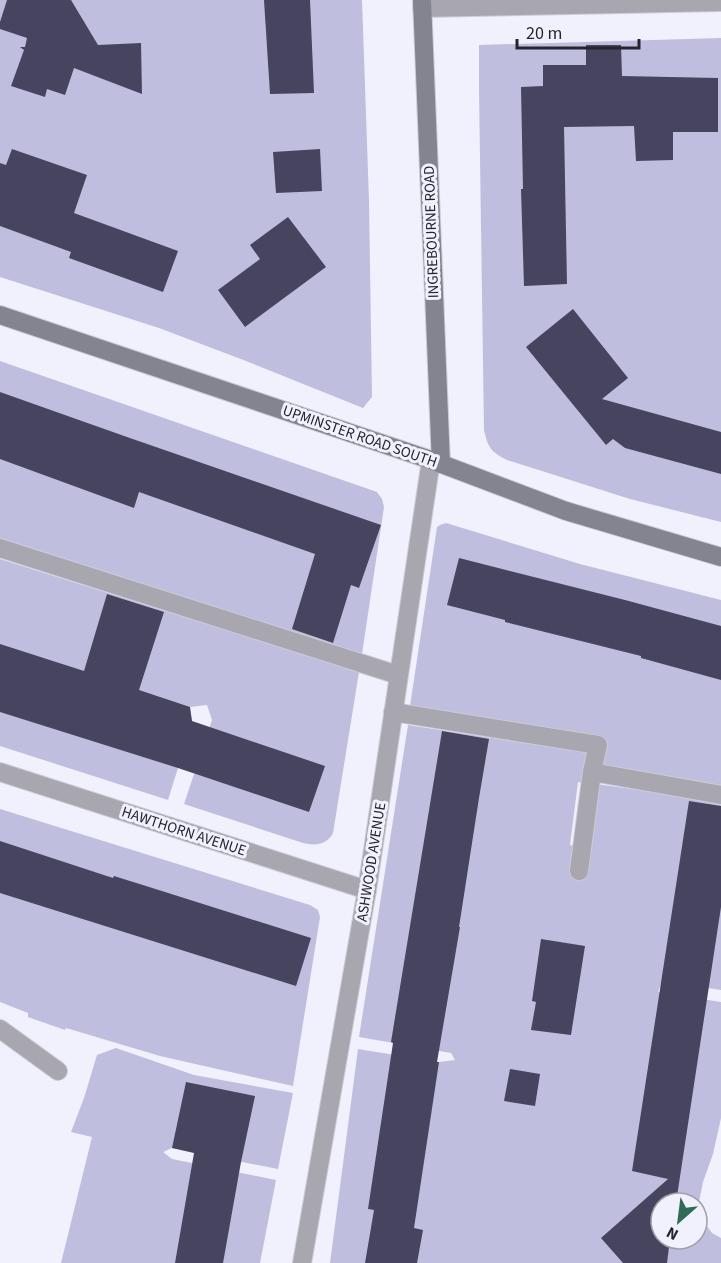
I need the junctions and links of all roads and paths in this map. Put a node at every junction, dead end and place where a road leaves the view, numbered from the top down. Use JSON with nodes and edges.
{"nodes":[{"id":1,"x":721,"y":2,"type":"edge"},
{"id":2,"x":422,"y":4,"type":"edge"},
{"id":3,"x":0,"y":315,"type":"edge"},
{"id":4,"x":436,"y":462,"type":"junction"},
{"id":5,"x":0,"y":548,"type":"edge"},
{"id":6,"x":721,"y":557,"type":"edge"},
{"id":7,"x":398,"y":675,"type":"junction"},
{"id":8,"x":393,"y":712,"type":"junction"},
{"id":9,"x":0,"y":772,"type":"edge"},
{"id":10,"x":592,"y":772,"type":"junction"},
{"id":11,"x":721,"y":795,"type":"edge"},
{"id":12,"x":579,"y":871,"type":"dead end"},
{"id":13,"x":367,"y":890,"type":"junction"},
{"id":14,"x":0,"y":1029,"type":"edge"},
{"id":15,"x":58,"y":1071,"type":"dead end"},
{"id":16,"x":302,"y":1263,"type":"edge"}],
"edges":[{"from":1,"to":2,"type":"street"},
{"from":2,"to":4,"type":"street","name":"INGREBOURNE ROAD"},
{"from":3,"to":4,"type":"street","name":"UPMINSTER ROAD SOUTH"},
{"from":4,"to":6,"type":"street","name":"UPMINSTER ROAD SOUTH"},
{"from":4,"to":7,"type":"street","name":"ASHWOOD AVENUE"},
{"from":5,"to":7,"type":"street"},
{"from":7,"to":8,"type":"street","name":"ASHWOOD AVENUE"},
{"from":8,"to":10,"type":"street"},
{"from":8,"to":13,"type":"street","name":"ASHWOOD AVENUE"},
{"from":9,"to":13,"type":"street","name":"HAWTHORN AVENUE"},
{"from":10,"to":11,"type":"street"},
{"from":10,"to":12,"type":"street"},
{"from":13,"to":16,"type":"street","name":"ASHWOOD AVENUE"},
{"from":14,"to":15,"type":"street"}]}
